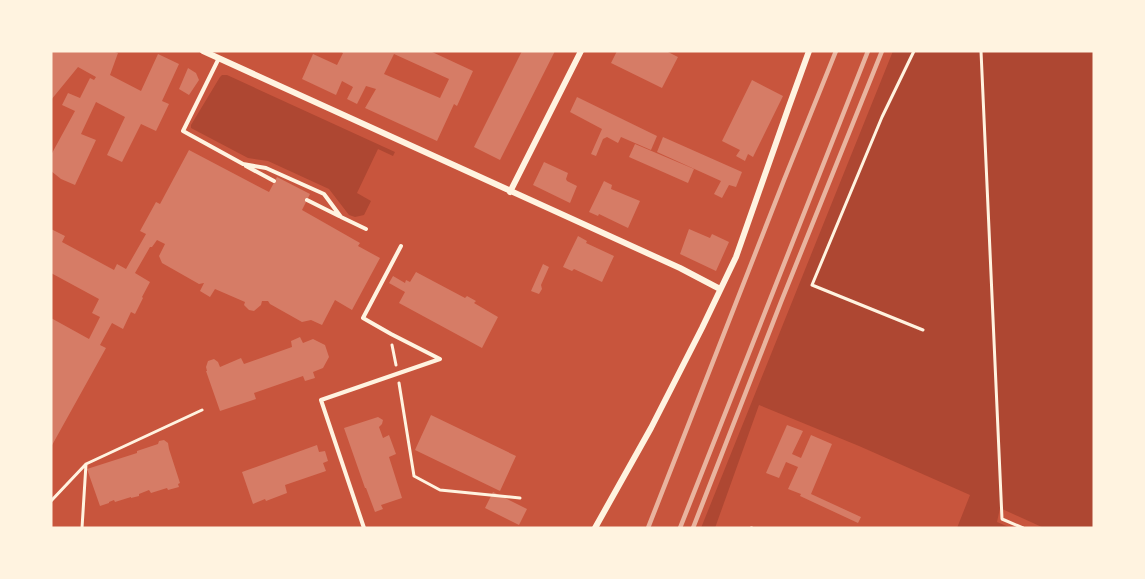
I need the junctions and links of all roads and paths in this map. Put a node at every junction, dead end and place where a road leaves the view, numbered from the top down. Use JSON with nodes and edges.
{"nodes":[{"id":1,"x":203,"y":51,"type":"edge"},
{"id":2,"x":581,"y":51,"type":"edge"},
{"id":3,"x":809,"y":51,"type":"edge"},
{"id":4,"x":914,"y":51,"type":"edge"},
{"id":5,"x":981,"y":51,"type":"edge"},
{"id":6,"x":219,"y":58,"type":"junction"},
{"id":7,"x":243,"y":164,"type":"junction"},
{"id":8,"x":274,"y":181,"type":"dead end"},
{"id":9,"x":510,"y":192,"type":"junction"},
{"id":10,"x":307,"y":200,"type":"dead end"},
{"id":11,"x":341,"y":217,"type":"junction"},
{"id":12,"x":366,"y":230,"type":"dead end"},
{"id":13,"x":401,"y":246,"type":"dead end"},
{"id":14,"x":720,"y":290,"type":"junction"},
{"id":15,"x":923,"y":330,"type":"dead end"},
{"id":16,"x":391,"y":334,"type":"junction"},
{"id":17,"x":397,"y":374,"type":"junction"},
{"id":18,"x":202,"y":410,"type":"dead end"},
{"id":19,"x":86,"y":464,"type":"junction"},
{"id":20,"x":520,"y":498,"type":"dead end"},
{"id":21,"x":51,"y":501,"type":"edge"},
{"id":22,"x":82,"y":528,"type":"edge"},
{"id":23,"x":364,"y":528,"type":"edge"},
{"id":24,"x":595,"y":528,"type":"edge"},
{"id":25,"x":1023,"y":528,"type":"edge"}],
"edges":[{"from":1,"to":6,"type":"street"},
{"from":2,"to":9,"type":"street"},
{"from":3,"to":14,"type":"street"},
{"from":4,"to":15,"type":"path"},
{"from":5,"to":25,"type":"path"},
{"from":6,"to":7,"type":"lane"},
{"from":6,"to":9,"type":"street"},
{"from":7,"to":8,"type":"lane"},
{"from":7,"to":11,"type":"lane"},
{"from":9,"to":14,"type":"street"},
{"from":10,"to":11,"type":"lane"},
{"from":11,"to":12,"type":"lane"},
{"from":13,"to":16,"type":"lane"},
{"from":14,"to":24,"type":"street"},
{"from":16,"to":17,"type":"path"},
{"from":16,"to":17,"type":"lane"},
{"from":17,"to":20,"type":"path"},
{"from":17,"to":23,"type":"lane"},
{"from":18,"to":19,"type":"path"},
{"from":19,"to":21,"type":"path"},
{"from":19,"to":22,"type":"path"}]}
